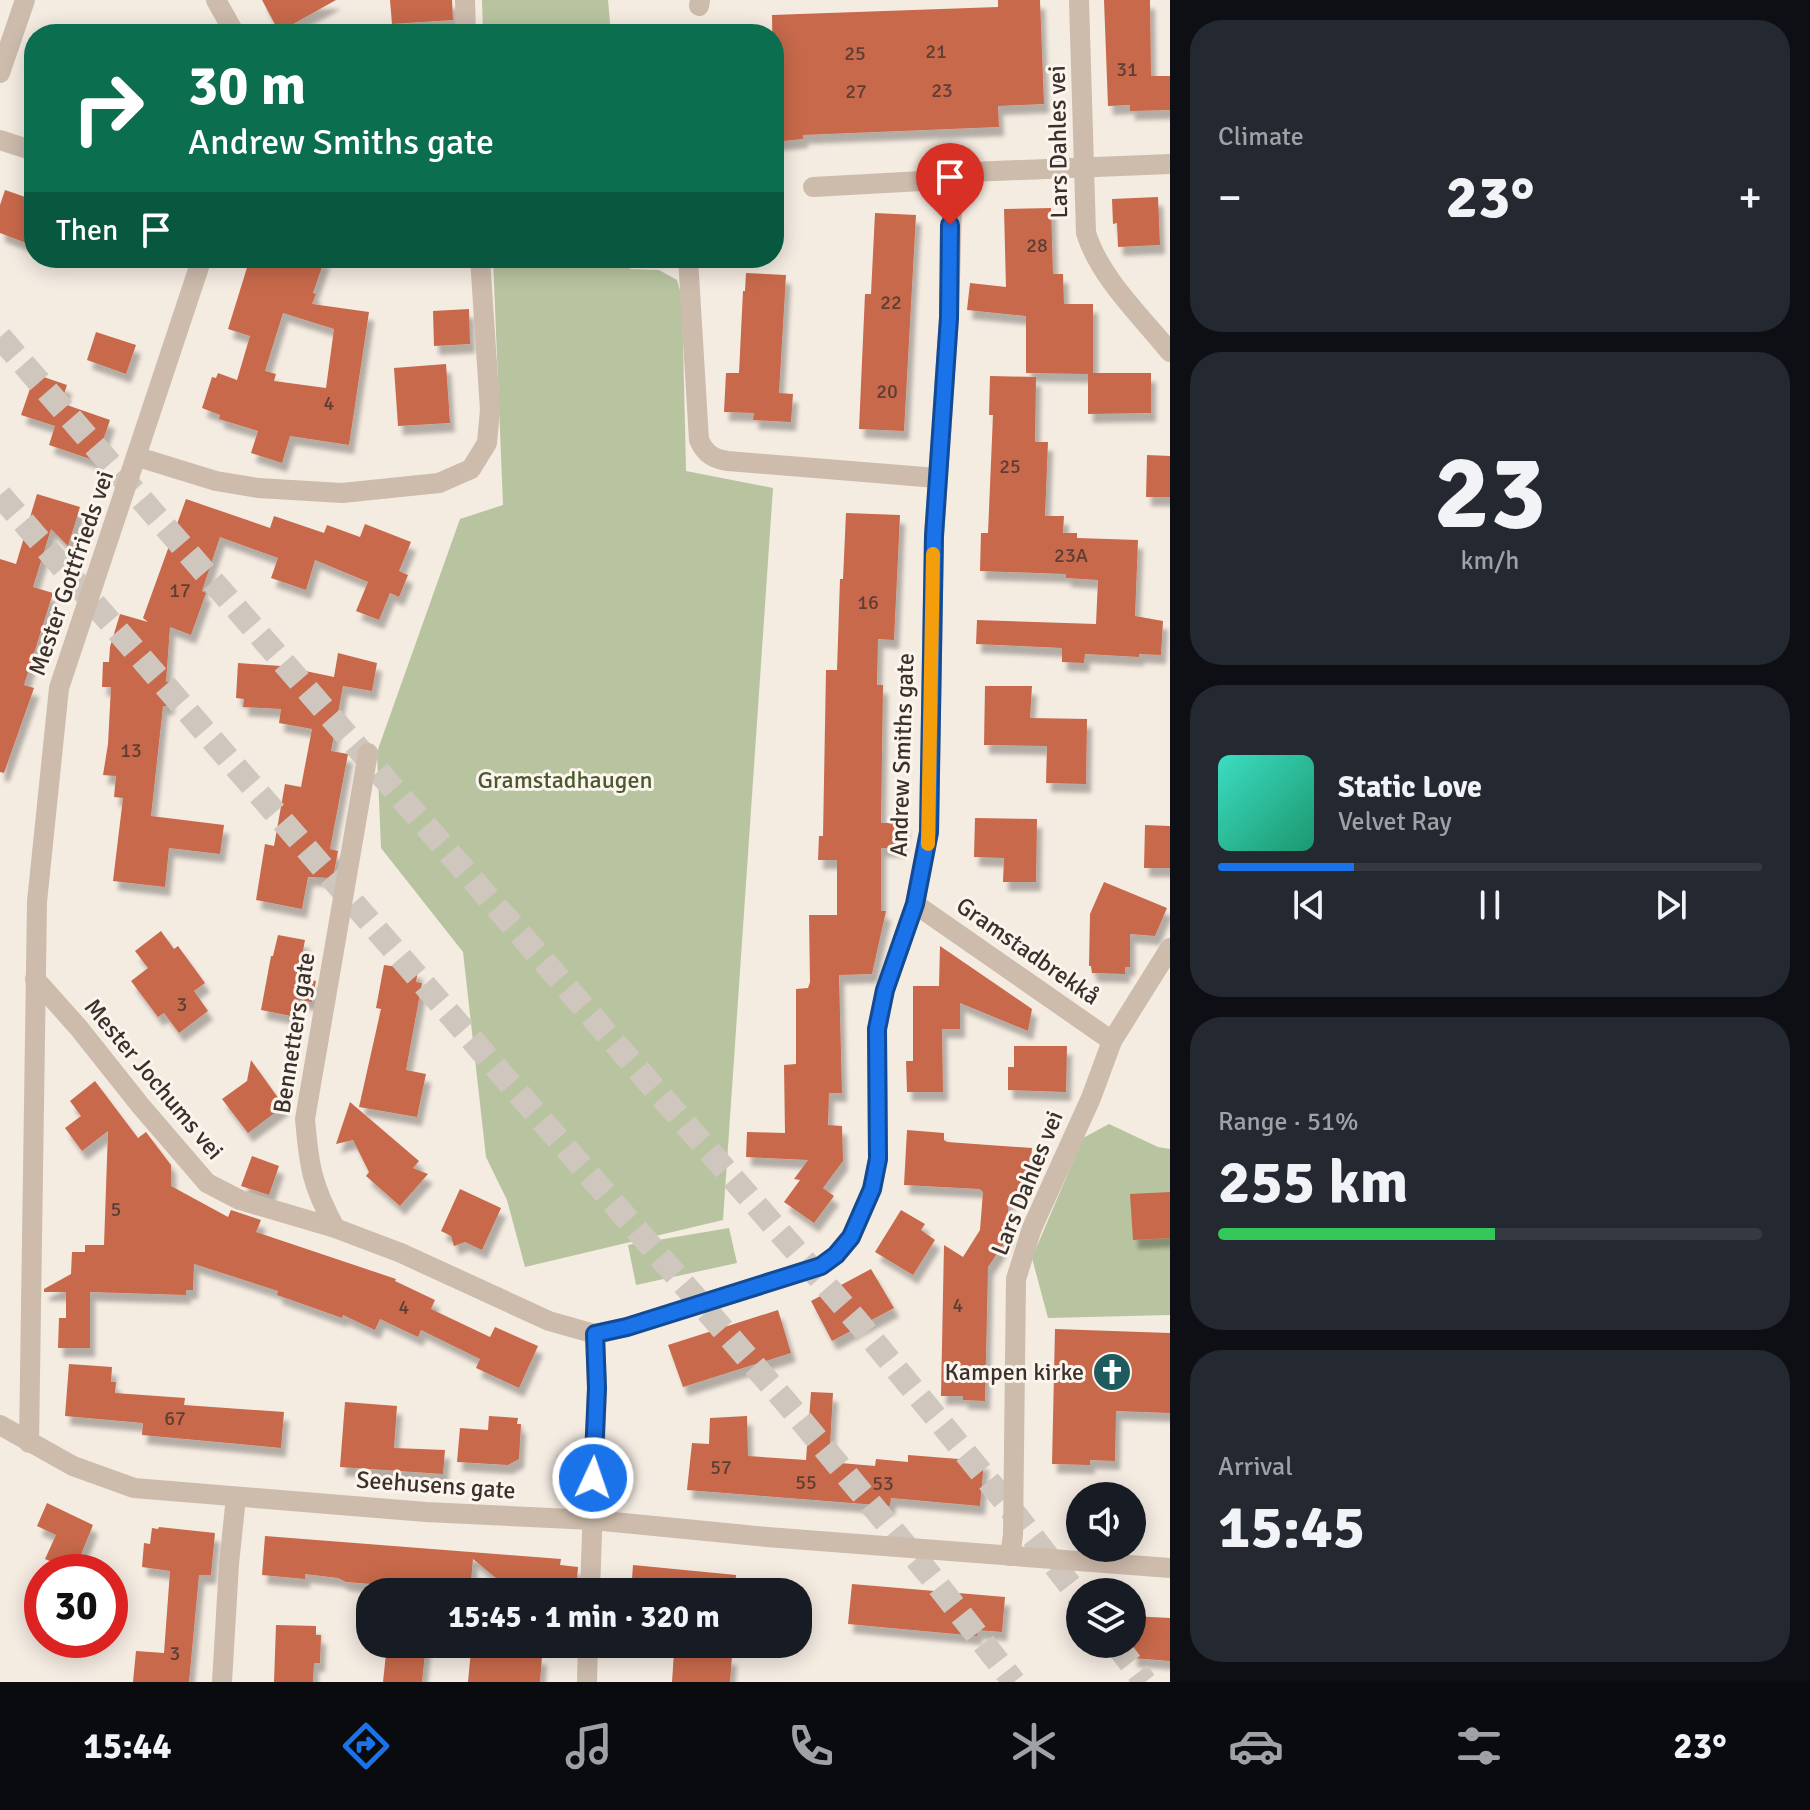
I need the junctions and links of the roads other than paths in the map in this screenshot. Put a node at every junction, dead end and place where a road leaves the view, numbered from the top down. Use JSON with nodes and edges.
{"nodes":[{"id":1,"x":25,"y":0,"type":"edge"},
{"id":2,"x":216,"y":0,"type":"edge"},
{"id":3,"x":465,"y":0,"type":"edge"},
{"id":4,"x":1079,"y":0,"type":"edge"},
{"id":5,"x":229,"y":24,"type":"edge"},
{"id":6,"x":466,"y":24,"type":"edge"},
{"id":7,"x":0,"y":73,"type":"edge"},
{"id":8,"x":0,"y":140,"type":"edge"},
{"id":9,"x":24,"y":148,"type":"edge"},
{"id":10,"x":1170,"y":164,"type":"edge"},
{"id":11,"x":1085,"y":166,"type":"junction"},
{"id":12,"x":958,"y":179,"type":"junction"},
{"id":13,"x":813,"y":187,"type":"dead end"},
{"id":14,"x":199,"y":268,"type":"edge"},
{"id":15,"x":481,"y":268,"type":"edge"},
{"id":16,"x":689,"y":268,"type":"edge"},
{"id":17,"x":1170,"y":352,"type":"edge"},
{"id":18,"x":138,"y":457,"type":"junction"},
{"id":19,"x":937,"y":478,"type":"junction"},
{"id":20,"x":368,"y":753,"type":"dead end"},
{"id":21,"x":915,"y":904,"type":"junction"},
{"id":22,"x":1170,"y":948,"type":"edge"},
{"id":23,"x":35,"y":979,"type":"junction"},
{"id":24,"x":1112,"y":1041,"type":"junction"},
{"id":25,"x":335,"y":1228,"type":"junction"},
{"id":26,"x":595,"y":1334,"type":"junction"},
{"id":27,"x":0,"y":1425,"type":"edge"},
{"id":28,"x":29,"y":1443,"type":"junction"},
{"id":29,"x":236,"y":1497,"type":"junction"},
{"id":30,"x":593,"y":1520,"type":"junction"},
{"id":31,"x":1010,"y":1556,"type":"junction"},
{"id":32,"x":1170,"y":1568,"type":"edge"},
{"id":33,"x":591,"y":1578,"type":"edge"},
{"id":34,"x":588,"y":1658,"type":"edge"},
{"id":35,"x":222,"y":1682,"type":"edge"},
{"id":36,"x":587,"y":1682,"type":"edge"}],
"edges":[{"from":1,"to":7,"type":"street"},
{"from":2,"to":5,"type":"street"},
{"from":3,"to":6,"type":"street"},
{"from":4,"to":11,"type":"street","name":"Lars Dahles vei"},
{"from":8,"to":9,"type":"street"},
{"from":10,"to":11,"type":"street"},
{"from":11,"to":12,"type":"street"},
{"from":11,"to":17,"type":"street","name":"Lars Dahles vei"},
{"from":12,"to":13,"type":"street"},
{"from":12,"to":19,"type":"street","name":"Andrew Smiths gate"},
{"from":14,"to":18,"type":"street","name":"Mester Gottfrieds vei"},
{"from":15,"to":18,"type":"street"},
{"from":16,"to":19,"type":"street"},
{"from":18,"to":23,"type":"street","name":"Mester Gottfrieds vei"},
{"from":19,"to":21,"type":"street","name":"Andrew Smiths gate"},
{"from":20,"to":25,"type":"street","name":"Bennetters gate"},
{"from":21,"to":24,"type":"street","name":"Gramstadbrekkå"},
{"from":21,"to":26,"type":"street","name":"Andrew Smiths gate"},
{"from":22,"to":24,"type":"street","name":"Lars Dahles vei"},
{"from":23,"to":25,"type":"street","name":"Mester Jochums vei"},
{"from":23,"to":28,"type":"street","name":"Mester Gottfrieds vei"},
{"from":24,"to":31,"type":"street","name":"Lars Dahles vei"},
{"from":25,"to":26,"type":"street"},
{"from":26,"to":30,"type":"street"},
{"from":27,"to":28,"type":"street","name":"Seehusens gate"},
{"from":28,"to":29,"type":"street","name":"Seehusens gate"},
{"from":29,"to":30,"type":"street","name":"Seehusens gate"},
{"from":29,"to":35,"type":"street"},
{"from":30,"to":31,"type":"street","name":"Seehusens gate"},
{"from":30,"to":33,"type":"street"},
{"from":31,"to":32,"type":"street","name":"Seehusens gate"},
{"from":34,"to":36,"type":"street"}]}
